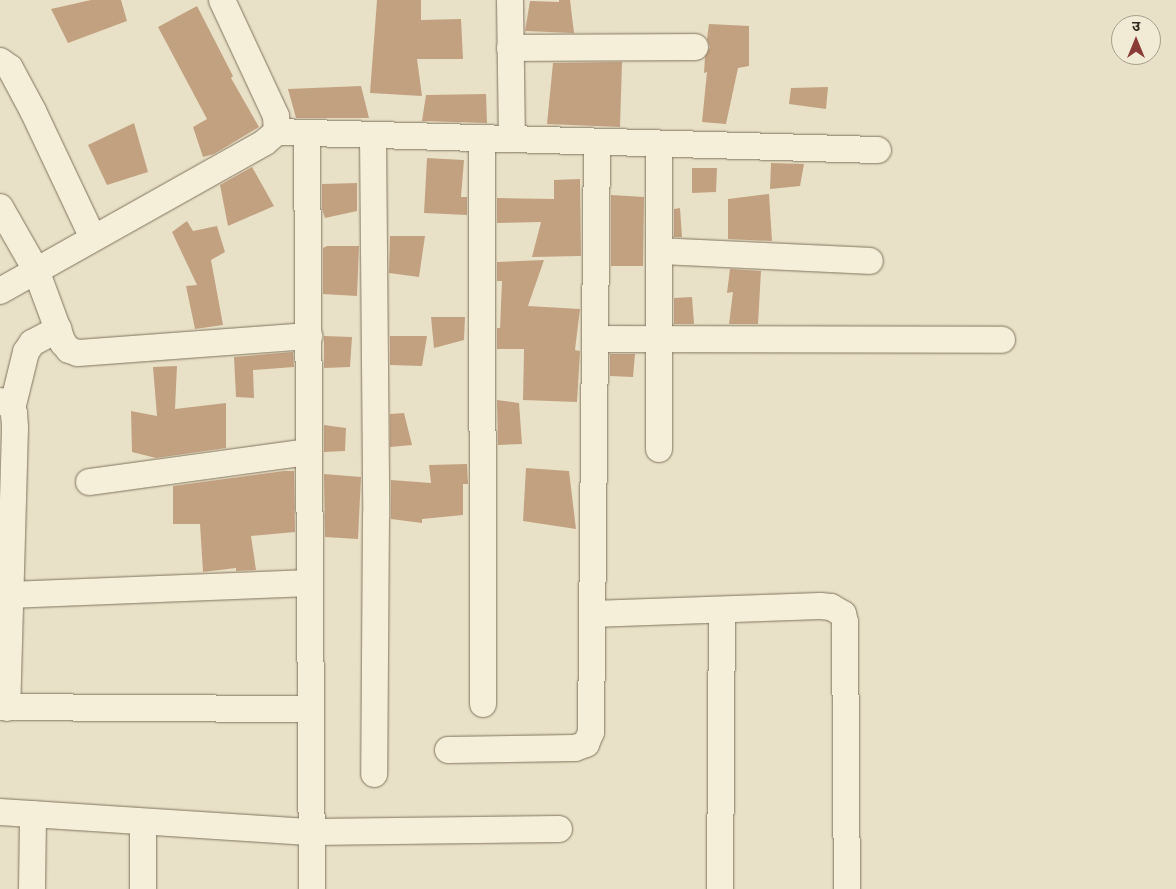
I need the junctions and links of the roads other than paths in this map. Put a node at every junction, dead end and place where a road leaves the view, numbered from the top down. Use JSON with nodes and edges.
{"nodes":[{"id":1,"x":222,"y":0,"type":"edge"},
{"id":2,"x":510,"y":0,"type":"edge"},
{"id":3,"x":695,"y":47,"type":"dead end"},
{"id":4,"x":510,"y":48,"type":"junction"},
{"id":5,"x":0,"y":61,"type":"edge"},
{"id":6,"x":277,"y":132,"type":"junction"},
{"id":7,"x":307,"y":133,"type":"junction"},
{"id":8,"x":373,"y":135,"type":"junction"},
{"id":9,"x":482,"y":138,"type":"junction"},
{"id":10,"x":512,"y":139,"type":"junction"},
{"id":11,"x":596,"y":142,"type":"junction"},
{"id":12,"x":659,"y":144,"type":"junction"},
{"id":13,"x":878,"y":150,"type":"dead end"},
{"id":14,"x":0,"y":207,"type":"edge"},
{"id":15,"x":93,"y":238,"type":"junction"},
{"id":16,"x":659,"y":251,"type":"junction"},
{"id":17,"x":870,"y":261,"type":"dead end"},
{"id":18,"x":36,"y":270,"type":"junction"},
{"id":19,"x":0,"y":290,"type":"edge"},
{"id":20,"x":58,"y":329,"type":"junction"},
{"id":21,"x":309,"y":336,"type":"junction"},
{"id":22,"x":595,"y":339,"type":"junction"},
{"id":23,"x":1002,"y":340,"type":"dead end"},
{"id":24,"x":659,"y":341,"type":"junction"},
{"id":25,"x":6,"y":405,"type":"edge"},
{"id":26,"x":659,"y":449,"type":"dead end"},
{"id":27,"x":309,"y":452,"type":"junction"},
{"id":28,"x":89,"y":482,"type":"dead end"},
{"id":29,"x":310,"y":583,"type":"junction"},
{"id":30,"x":9,"y":595,"type":"junction"},
{"id":31,"x":722,"y":610,"type":"junction"},
{"id":32,"x":592,"y":614,"type":"junction"},
{"id":33,"x":483,"y":704,"type":"dead end"},
{"id":34,"x":3,"y":707,"type":"edge"},
{"id":35,"x":311,"y":709,"type":"junction"},
{"id":36,"x":448,"y":750,"type":"dead end"},
{"id":37,"x":374,"y":774,"type":"dead end"},
{"id":38,"x":0,"y":812,"type":"edge"},
{"id":39,"x":33,"y":814,"type":"junction"},
{"id":40,"x":143,"y":822,"type":"junction"},
{"id":41,"x":559,"y":829,"type":"dead end"},
{"id":42,"x":312,"y":832,"type":"junction"},
{"id":43,"x":32,"y":889,"type":"edge"},
{"id":44,"x":143,"y":889,"type":"edge"},
{"id":45,"x":312,"y":889,"type":"edge"},
{"id":46,"x":720,"y":889,"type":"edge"},
{"id":47,"x":847,"y":889,"type":"edge"}],
"edges":[{"from":1,"to":6,"type":"street"},
{"from":2,"to":4,"type":"street"},
{"from":3,"to":4,"type":"street"},
{"from":4,"to":10,"type":"street"},
{"from":5,"to":15,"type":"street"},
{"from":6,"to":7,"type":"street"},
{"from":6,"to":15,"type":"street"},
{"from":7,"to":8,"type":"street"},
{"from":7,"to":21,"type":"street"},
{"from":8,"to":9,"type":"street"},
{"from":8,"to":37,"type":"street"},
{"from":9,"to":10,"type":"street"},
{"from":9,"to":33,"type":"street"},
{"from":10,"to":11,"type":"street"},
{"from":11,"to":12,"type":"street"},
{"from":11,"to":22,"type":"street"},
{"from":12,"to":13,"type":"street"},
{"from":12,"to":16,"type":"street"},
{"from":14,"to":18,"type":"street"},
{"from":15,"to":18,"type":"street"},
{"from":16,"to":17,"type":"street"},
{"from":16,"to":24,"type":"street"},
{"from":18,"to":19,"type":"street"},
{"from":18,"to":20,"type":"street"},
{"from":20,"to":21,"type":"street"},
{"from":20,"to":25,"type":"street"},
{"from":21,"to":27,"type":"street"},
{"from":22,"to":24,"type":"street"},
{"from":22,"to":32,"type":"street"},
{"from":23,"to":24,"type":"street"},
{"from":24,"to":26,"type":"street"},
{"from":25,"to":30,"type":"street"},
{"from":27,"to":28,"type":"street"},
{"from":27,"to":29,"type":"street"},
{"from":29,"to":30,"type":"street"},
{"from":29,"to":35,"type":"street"},
{"from":30,"to":34,"type":"street"},
{"from":31,"to":32,"type":"street"},
{"from":31,"to":46,"type":"street"},
{"from":31,"to":47,"type":"street"},
{"from":32,"to":36,"type":"street"},
{"from":34,"to":35,"type":"street"},
{"from":35,"to":42,"type":"street"},
{"from":38,"to":39,"type":"street"},
{"from":39,"to":40,"type":"street"},
{"from":39,"to":43,"type":"street"},
{"from":40,"to":42,"type":"street"},
{"from":40,"to":44,"type":"street"},
{"from":41,"to":42,"type":"street"},
{"from":42,"to":45,"type":"street"}]}
